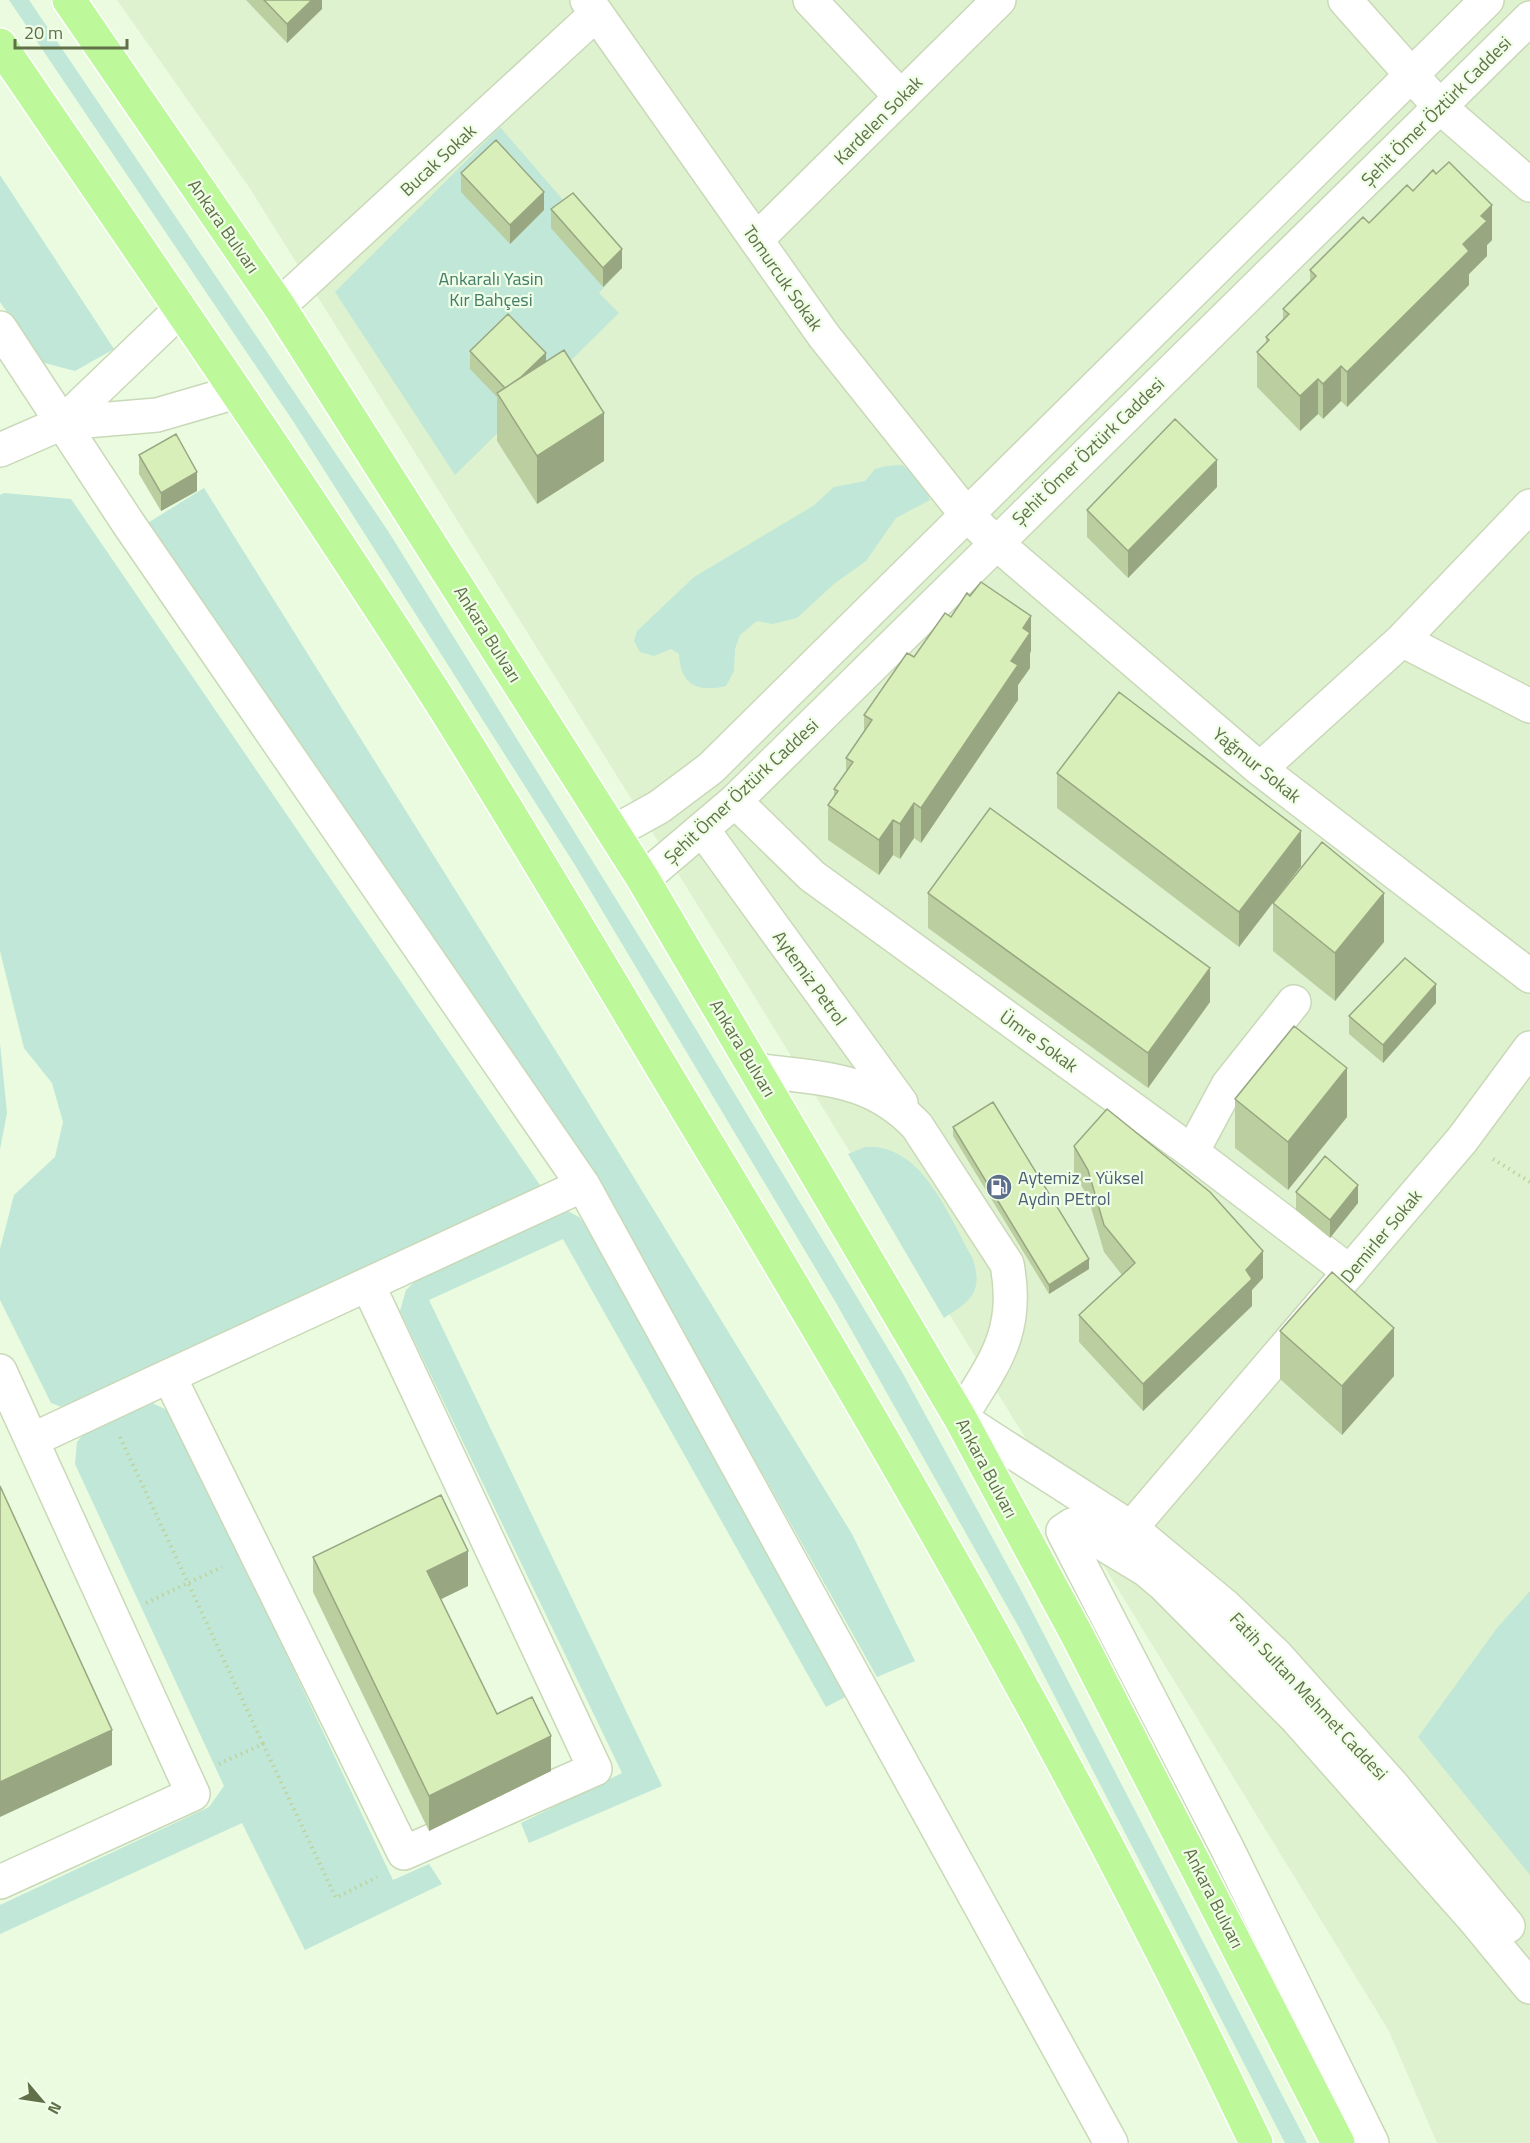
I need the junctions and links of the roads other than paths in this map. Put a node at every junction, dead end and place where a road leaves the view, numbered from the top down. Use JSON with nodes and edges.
{"nodes":[{"id":1,"x":69,"y":0,"type":"edge"},
{"id":2,"x":810,"y":0,"type":"edge"},
{"id":3,"x":999,"y":0,"type":"edge"},
{"id":4,"x":1345,"y":0,"type":"edge"},
{"id":5,"x":1487,"y":0,"type":"edge"},
{"id":6,"x":592,"y":7,"type":"edge"},
{"id":7,"x":1530,"y":18,"type":"edge"},
{"id":8,"x":0,"y":45,"type":"edge"},
{"id":9,"x":1412,"y":75,"type":"junction"},
{"id":10,"x":901,"y":97,"type":"junction"},
{"id":11,"x":1440,"y":107,"type":"junction"},
{"id":12,"x":1530,"y":185,"type":"edge"},
{"id":13,"x":756,"y":240,"type":"junction"},
{"id":14,"x":279,"y":306,"type":"junction"},
{"id":15,"x":180,"y":310,"type":"junction"},
{"id":16,"x":0,"y":328,"type":"edge"},
{"id":17,"x":236,"y":392,"type":"junction"},
{"id":18,"x":62,"y":423,"type":"junction"},
{"id":19,"x":0,"y":450,"type":"edge"},
{"id":20,"x":1530,"y":506,"type":"edge"},
{"id":21,"x":966,"y":513,"type":"junction"},
{"id":22,"x":995,"y":542,"type":"junction"},
{"id":23,"x":1402,"y":640,"type":"junction"},
{"id":24,"x":1530,"y":706,"type":"edge"},
{"id":25,"x":1260,"y":769,"type":"junction"},
{"id":26,"x":735,"y":801,"type":"junction"},
{"id":27,"x":704,"y":830,"type":"junction"},
{"id":28,"x":614,"y":832,"type":"junction"},
{"id":29,"x":643,"y":879,"type":"junction"},
{"id":30,"x":1530,"y":976,"type":"edge"},
{"id":31,"x":1294,"y":1002,"type":"dead end"},
{"id":32,"x":1530,"y":1048,"type":"edge"},
{"id":33,"x":756,"y":1070,"type":"junction"},
{"id":34,"x":917,"y":1126,"type":"junction"},
{"id":35,"x":1192,"y":1152,"type":"junction"},
{"id":36,"x":583,"y":1185,"type":"junction"},
{"id":37,"x":1350,"y":1272,"type":"junction"},
{"id":38,"x":368,"y":1285,"type":"junction"},
{"id":39,"x":0,"y":1371,"type":"edge"},
{"id":40,"x":170,"y":1376,"type":"junction"},
{"id":41,"x":960,"y":1418,"type":"junction"},
{"id":42,"x":32,"y":1440,"type":"junction"},
{"id":43,"x":1131,"y":1528,"type":"junction"},
{"id":44,"x":0,"y":1882,"type":"edge"},
{"id":45,"x":1530,"y":1953,"type":"edge"},
{"id":46,"x":1530,"y":1987,"type":"edge"},
{"id":47,"x":1111,"y":2143,"type":"edge"},
{"id":48,"x":1256,"y":2143,"type":"edge"},
{"id":49,"x":1338,"y":2143,"type":"edge"},
{"id":50,"x":1372,"y":2143,"type":"edge"}],
"edges":[{"from":1,"to":14,"type":"main road","name":"Ankara Bulvarı"},
{"from":2,"to":10,"type":"street"},
{"from":3,"to":10,"type":"street","name":"Kardelen Sokak"},
{"from":4,"to":9,"type":"street"},
{"from":5,"to":9,"type":"street","name":"Şehit Ömer Öztürk Caddesi"},
{"from":6,"to":13,"type":"street","name":"Tomurcuk Sokak"},
{"from":6,"to":14,"type":"street","name":"Bucak Sokak"},
{"from":7,"to":11,"type":"street","name":"Şehit Ömer Öztürk Caddesi"},
{"from":8,"to":15,"type":"main road"},
{"from":9,"to":11,"type":"street"},
{"from":9,"to":21,"type":"street","name":"Şehit Ömer Öztürk Caddesi"},
{"from":10,"to":13,"type":"street","name":"Kardelen Sokak"},
{"from":11,"to":12,"type":"street"},
{"from":11,"to":22,"type":"street","name":"Şehit Ömer Öztürk Caddesi"},
{"from":13,"to":21,"type":"street","name":"Tomurcuk Sokak"},
{"from":14,"to":28,"type":"main road","name":"Ankara Bulvarı"},
{"from":15,"to":17,"type":"main road"},
{"from":15,"to":18,"type":"street"},
{"from":16,"to":18,"type":"street"},
{"from":17,"to":18,"type":"street"},
{"from":17,"to":48,"type":"main road"},
{"from":18,"to":19,"type":"street"},
{"from":18,"to":36,"type":"street"},
{"from":20,"to":23,"type":"street"},
{"from":21,"to":22,"type":"street","name":"Tomurcuk Sokak"},
{"from":21,"to":28,"type":"street","name":"Şehit Ömer Öztürk Caddesi"},
{"from":22,"to":25,"type":"street","name":"Yağmur Sokak"},
{"from":22,"to":26,"type":"street","name":"Şehit Ömer Öztürk Caddesi"},
{"from":23,"to":24,"type":"street"},
{"from":23,"to":25,"type":"street"},
{"from":25,"to":30,"type":"street","name":"Yağmur Sokak"},
{"from":26,"to":27,"type":"street","name":"Şehit Ömer Öztürk Caddesi"},
{"from":26,"to":35,"type":"street","name":"Ümre Sokak"},
{"from":27,"to":29,"type":"street","name":"Şehit Ömer Öztürk Caddesi"},
{"from":27,"to":34,"type":"street","name":"Aytemiz Petrol"},
{"from":28,"to":29,"type":"main road","name":"Ankara Bulvarı"},
{"from":29,"to":33,"type":"main road","name":"Ankara Bulvarı"},
{"from":31,"to":35,"type":"street"},
{"from":32,"to":37,"type":"street","name":"Demirler Sokak"},
{"from":33,"to":34,"type":"street","name":"Aytemiz Petrol"},
{"from":33,"to":41,"type":"main road","name":"Ankara Bulvarı"},
{"from":34,"to":41,"type":"street","name":"Aytemiz Petrol"},
{"from":35,"to":37,"type":"street","name":"Ümre Sokak"},
{"from":36,"to":38,"type":"street"},
{"from":36,"to":47,"type":"street"},
{"from":37,"to":43,"type":"street","name":"Demirler Sokak"},
{"from":38,"to":40,"type":"street"},
{"from":38,"to":40,"type":"street"},
{"from":39,"to":42,"type":"street"},
{"from":40,"to":42,"type":"street"},
{"from":41,"to":43,"type":"street","name":"Fatih Sultan Mehmet Caddesi"},
{"from":41,"to":49,"type":"main road","name":"Ankara Bulvarı"},
{"from":42,"to":44,"type":"street"},
{"from":43,"to":45,"type":"street","name":"Fatih Sultan Mehmet Caddesi"},
{"from":46,"to":50,"type":"street"}]}
